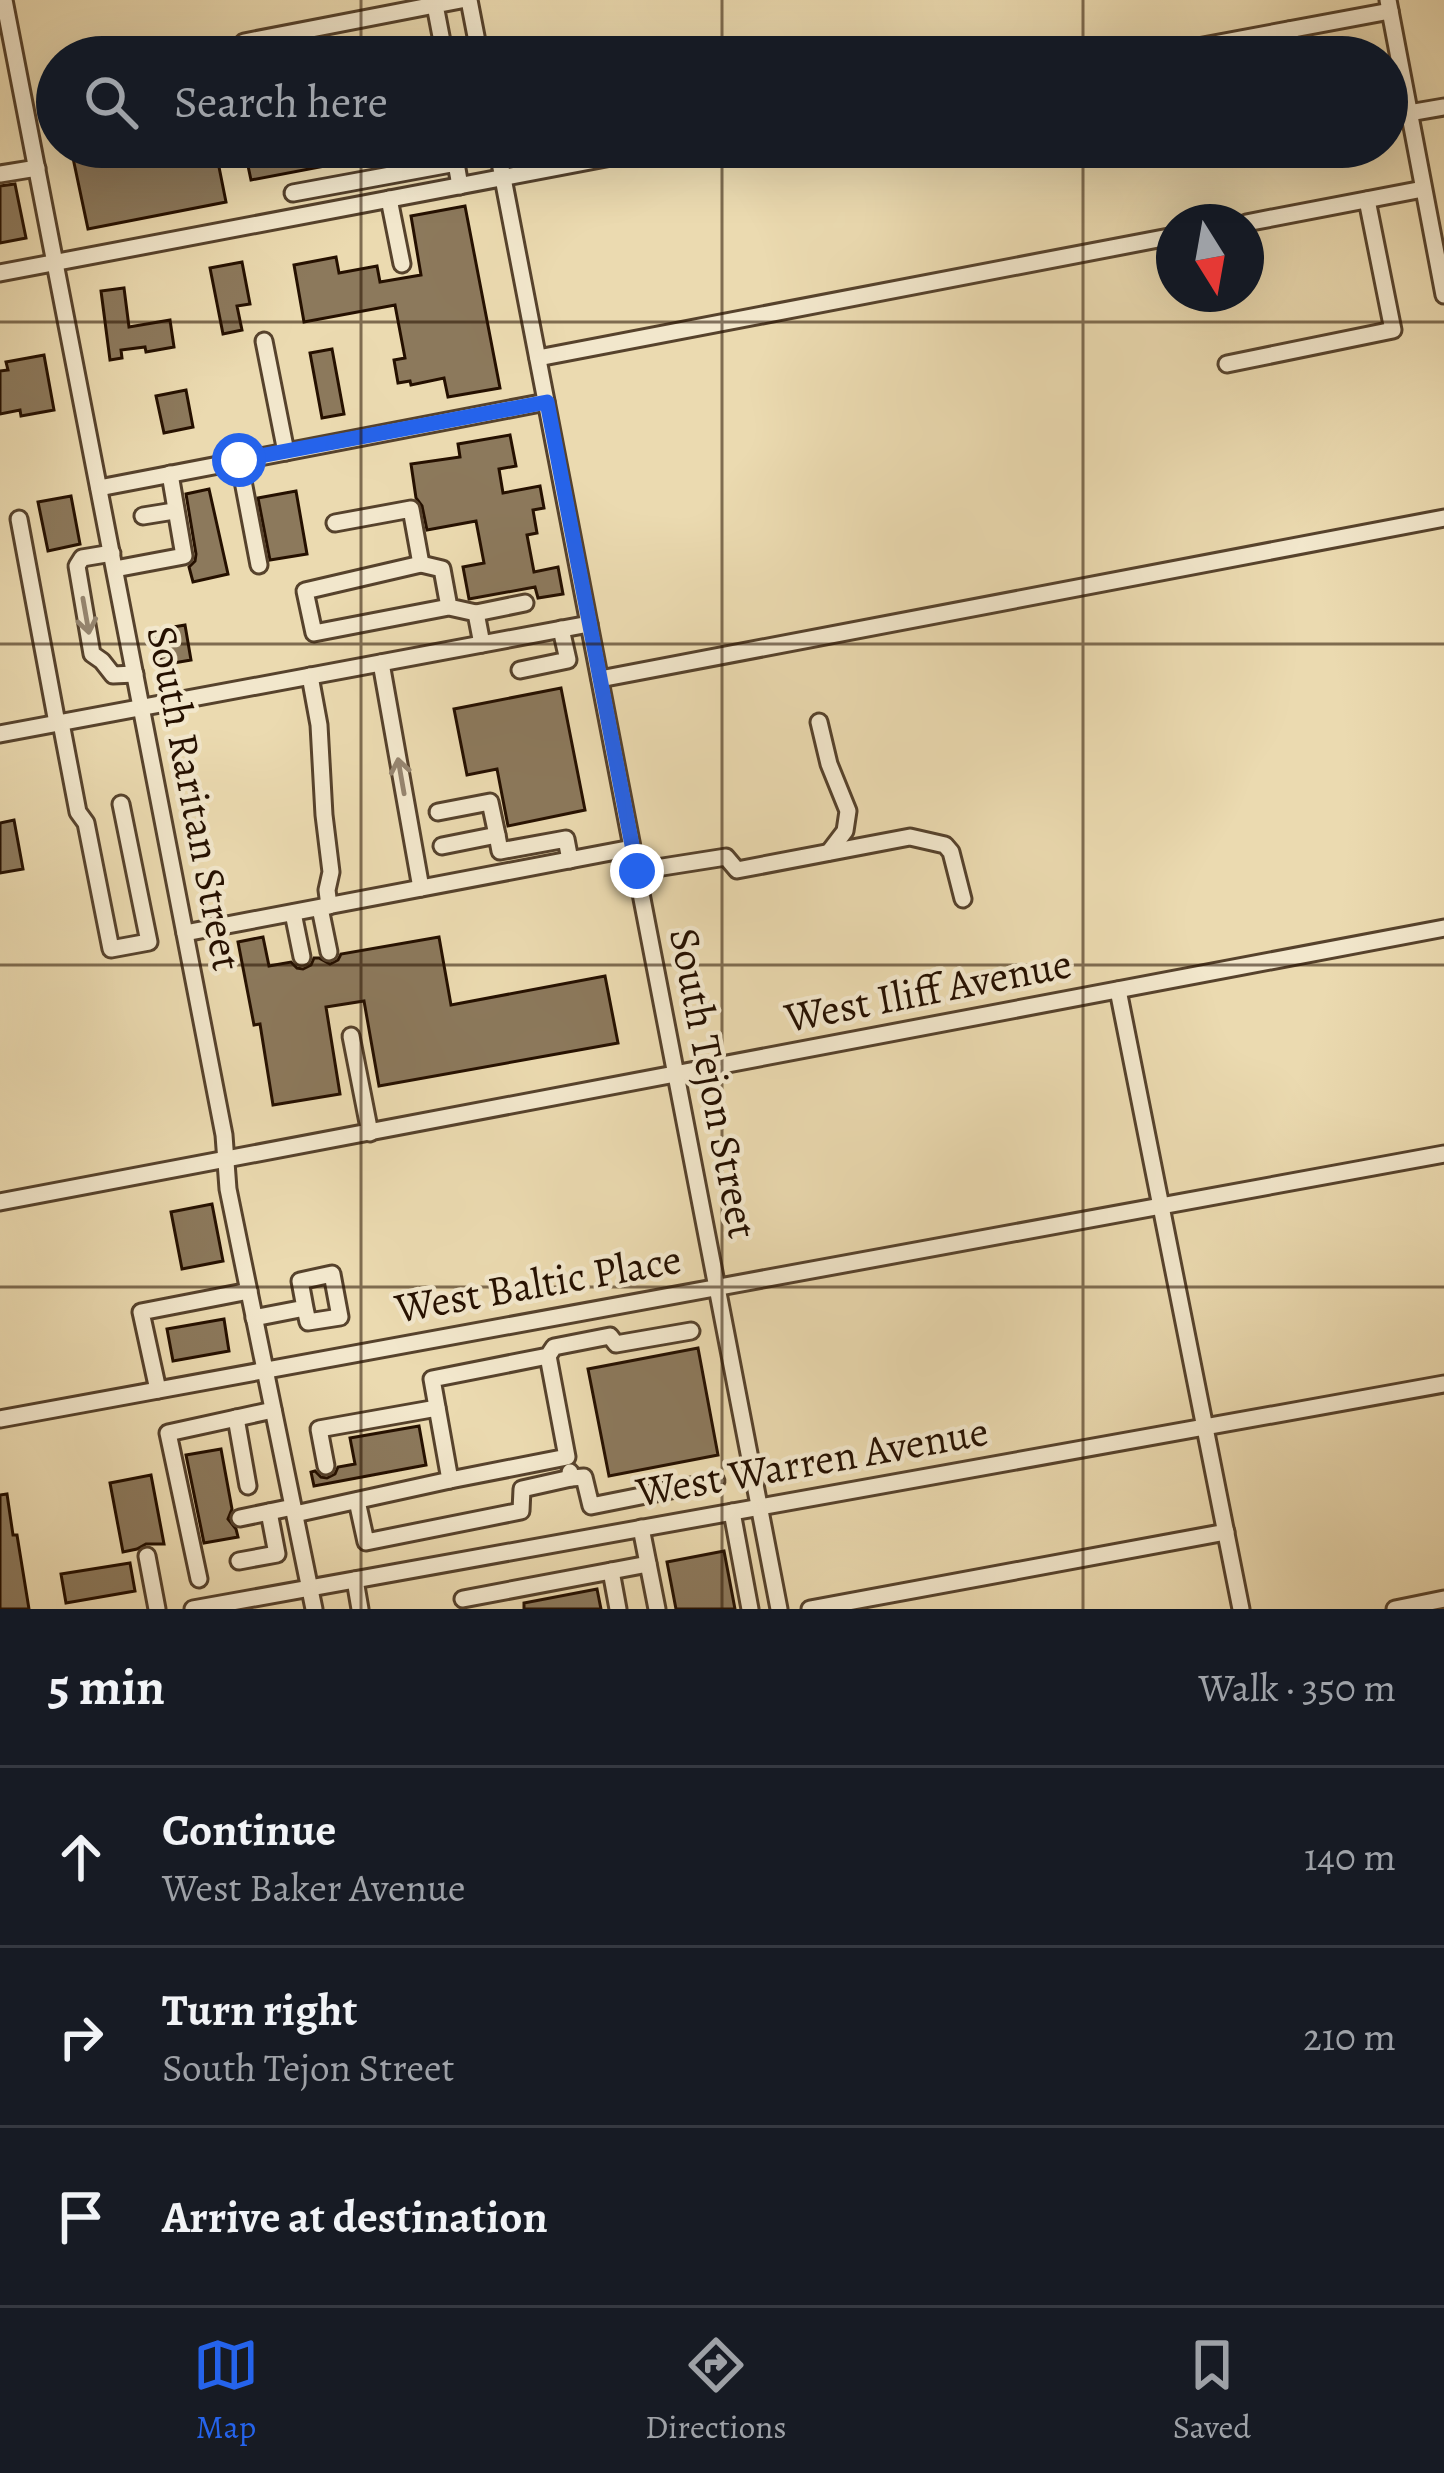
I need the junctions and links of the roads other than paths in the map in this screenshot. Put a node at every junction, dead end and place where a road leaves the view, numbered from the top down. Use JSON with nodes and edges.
{"nodes":[{"id":1,"x":4,"y":0,"type":"edge"},
{"id":2,"x":465,"y":0,"type":"edge"},
{"id":3,"x":440,"y":3,"type":"edge"},
{"id":4,"x":1389,"y":5,"type":"edge"},
{"id":5,"x":1289,"y":30,"type":"junction"},
{"id":6,"x":1260,"y":35,"type":"edge"},
{"id":7,"x":274,"y":36,"type":"edge"},
{"id":8,"x":443,"y":36,"type":"edge"},
{"id":9,"x":474,"y":36,"type":"edge"},
{"id":10,"x":1290,"y":36,"type":"edge"},
{"id":11,"x":1395,"y":36,"type":"edge"},
{"id":12,"x":1444,"y":106,"type":"edge"},
{"id":13,"x":1408,"y":108,"type":"edge"},
{"id":14,"x":1409,"y":113,"type":"junction"},
{"id":15,"x":36,"y":163,"type":"edge"},
{"id":16,"x":37,"y":168,"type":"joint"},
{"id":17,"x":429,"y":168,"type":"edge"},
{"id":18,"x":457,"y":168,"type":"edge"},
{"id":19,"x":501,"y":168,"type":"edge"},
{"id":20,"x":551,"y":168,"type":"edge"},
{"id":21,"x":0,"y":175,"type":"edge"},
{"id":22,"x":503,"y":177,"type":"junction"},
{"id":23,"x":341,"y":184,"type":"junction"},
{"id":24,"x":460,"y":185,"type":"junction"},
{"id":25,"x":1424,"y":189,"type":"junction"},
{"id":26,"x":293,"y":193,"type":"dead end"},
{"id":27,"x":389,"y":199,"type":"junction"},
{"id":28,"x":1367,"y":200,"type":"junction"},
{"id":29,"x":345,"y":208,"type":"junction"},
{"id":30,"x":1264,"y":220,"type":"edge"},
{"id":31,"x":1156,"y":239,"type":"edge"},
{"id":32,"x":56,"y":263,"type":"junction"},
{"id":33,"x":402,"y":264,"type":"dead end"},
{"id":34,"x":0,"y":273,"type":"edge"},
{"id":35,"x":1444,"y":295,"type":"edge"},
{"id":36,"x":264,"y":340,"type":"dead end"},
{"id":37,"x":538,"y":358,"type":"junction"},
{"id":38,"x":1227,"y":364,"type":"dead end"},
{"id":39,"x":547,"y":402,"type":"junction"},
{"id":40,"x":286,"y":452,"type":"junction"},
{"id":41,"x":239,"y":460,"type":"junction"},
{"id":42,"x":170,"y":474,"type":"junction"},
{"id":43,"x":99,"y":488,"type":"junction"},
{"id":44,"x":174,"y":511,"type":"junction"},
{"id":45,"x":143,"y":517,"type":"dead end"},
{"id":46,"x":1444,"y":518,"type":"edge"},
{"id":47,"x":19,"y":519,"type":"dead end"},
{"id":48,"x":335,"y":523,"type":"dead end"},
{"id":49,"x":113,"y":561,"type":"junction"},
{"id":50,"x":421,"y":564,"type":"junction"},
{"id":51,"x":260,"y":566,"type":"dead end"},
{"id":52,"x":526,"y":603,"type":"dead end"},
{"id":53,"x":449,"y":607,"type":"junction"},
{"id":54,"x":476,"y":613,"type":"junction"},
{"id":55,"x":589,"y":624,"type":"junction"},
{"id":56,"x":561,"y":629,"type":"junction"},
{"id":57,"x":482,"y":644,"type":"junction"},
{"id":58,"x":381,"y":663,"type":"junction"},
{"id":59,"x":520,"y":670,"type":"dead end"},
{"id":60,"x":135,"y":674,"type":"junction"},
{"id":61,"x":310,"y":676,"type":"junction"},
{"id":62,"x":600,"y":679,"type":"junction"},
{"id":63,"x":141,"y":708,"type":"junction"},
{"id":64,"x":819,"y":722,"type":"dead end"},
{"id":65,"x":58,"y":723,"type":"junction"},
{"id":66,"x":0,"y":734,"type":"edge"},
{"id":67,"x":121,"y":805,"type":"dead end"},
{"id":68,"x":438,"y":812,"type":"dead end"},
{"id":69,"x":498,"y":843,"type":"junction"},
{"id":70,"x":442,"y":846,"type":"dead end"},
{"id":71,"x":632,"y":848,"type":"junction"},
{"id":72,"x":829,"y":852,"type":"junction"},
{"id":73,"x":570,"y":860,"type":"junction"},
{"id":74,"x":637,"y":871,"type":"junction"},
{"id":75,"x":504,"y":872,"type":"junction"},
{"id":76,"x":421,"y":888,"type":"junction"},
{"id":77,"x":962,"y":899,"type":"dead end"},
{"id":78,"x":325,"y":907,"type":"junction"},
{"id":79,"x":293,"y":913,"type":"junction"},
{"id":80,"x":1444,"y":928,"type":"edge"},
{"id":81,"x":185,"y":933,"type":"junction"},
{"id":82,"x":329,"y":952,"type":"dead end"},
{"id":83,"x":302,"y":957,"type":"dead end"},
{"id":84,"x":1118,"y":990,"type":"junction"},
{"id":85,"x":351,"y":1036,"type":"dead end"},
{"id":86,"x":676,"y":1075,"type":"junction"},
{"id":87,"x":370,"y":1132,"type":"junction"},
{"id":88,"x":1444,"y":1154,"type":"edge"},
{"id":89,"x":226,"y":1160,"type":"junction"},
{"id":90,"x":0,"y":1202,"type":"edge"},
{"id":91,"x":1161,"y":1206,"type":"junction"},
{"id":92,"x":717,"y":1287,"type":"junction"},
{"id":93,"x":249,"y":1291,"type":"junction"},
{"id":94,"x":305,"y":1308,"type":"dead end"},
{"id":95,"x":254,"y":1318,"type":"junction"},
{"id":96,"x":691,"y":1330,"type":"dead end"},
{"id":97,"x":548,"y":1356,"type":"junction"},
{"id":98,"x":265,"y":1370,"type":"junction"},
{"id":99,"x":1444,"y":1384,"type":"edge"},
{"id":100,"x":158,"y":1390,"type":"junction"},
{"id":101,"x":437,"y":1408,"type":"junction"},
{"id":102,"x":273,"y":1410,"type":"junction"},
{"id":103,"x":236,"y":1418,"type":"junction"},
{"id":104,"x":0,"y":1419,"type":"edge"},
{"id":105,"x":1205,"y":1427,"type":"junction"},
{"id":106,"x":567,"y":1457,"type":"junction"},
{"id":107,"x":326,"y":1466,"type":"dead end"},
{"id":108,"x":571,"y":1478,"type":"junction"},
{"id":109,"x":450,"y":1480,"type":"junction"},
{"id":110,"x":716,"y":1481,"type":"dead end"},
{"id":111,"x":248,"y":1486,"type":"dead end"},
{"id":112,"x":357,"y":1501,"type":"junction"},
{"id":113,"x":759,"y":1507,"type":"junction"},
{"id":114,"x":294,"y":1510,"type":"junction"},
{"id":115,"x":269,"y":1512,"type":"junction"},
{"id":116,"x":732,"y":1512,"type":"junction"},
{"id":117,"x":240,"y":1518,"type":"dead end"},
{"id":118,"x":641,"y":1528,"type":"junction"},
{"id":119,"x":1226,"y":1532,"type":"junction"},
{"id":120,"x":146,"y":1556,"type":"dead end"},
{"id":121,"x":239,"y":1561,"type":"dead end"},
{"id":122,"x":648,"y":1564,"type":"junction"},
{"id":123,"x":611,"y":1571,"type":"junction"},
{"id":124,"x":199,"y":1579,"type":"dead end"},
{"id":125,"x":355,"y":1580,"type":"junction"},
{"id":126,"x":310,"y":1588,"type":"junction"},
{"id":127,"x":464,"y":1599,"type":"dead end"},
{"id":128,"x":1444,"y":1599,"type":"edge"},
{"id":129,"x":157,"y":1609,"type":"edge"},
{"id":130,"x":193,"y":1609,"type":"edge"},
{"id":131,"x":314,"y":1609,"type":"edge"},
{"id":132,"x":360,"y":1609,"type":"edge"},
{"id":133,"x":618,"y":1609,"type":"edge"},
{"id":134,"x":657,"y":1609,"type":"edge"},
{"id":135,"x":750,"y":1609,"type":"edge"},
{"id":136,"x":779,"y":1609,"type":"edge"},
{"id":137,"x":810,"y":1609,"type":"edge"},
{"id":138,"x":1241,"y":1609,"type":"edge"},
{"id":139,"x":1395,"y":1609,"type":"edge"}],
"edges":[{"from":1,"to":15,"type":"street","name":"South Raritan Street"},
{"from":2,"to":3,"type":"street"},
{"from":2,"to":9,"type":"street"},
{"from":3,"to":7,"type":"street"},
{"from":3,"to":8,"type":"street"},
{"from":4,"to":5,"type":"street"},
{"from":4,"to":11,"type":"street"},
{"from":5,"to":6,"type":"street"},
{"from":5,"to":10,"type":"street"},
{"from":12,"to":14,"type":"street"},
{"from":13,"to":14,"type":"street"},
{"from":14,"to":25,"type":"street"},
{"from":16,"to":21,"type":"street"},
{"from":16,"to":32,"type":"street","name":"South Raritan Street"},
{"from":17,"to":23,"type":"street"},
{"from":18,"to":24,"type":"street"},
{"from":19,"to":22,"type":"street","name":"South Tejon Street"},
{"from":20,"to":22,"type":"street"},
{"from":22,"to":24,"type":"street"},
{"from":22,"to":37,"type":"street","name":"South Tejon Street"},
{"from":23,"to":26,"type":"street"},
{"from":23,"to":29,"type":"street"},
{"from":24,"to":27,"type":"street"},
{"from":25,"to":28,"type":"street"},
{"from":25,"to":35,"type":"street"},
{"from":27,"to":29,"type":"street"},
{"from":27,"to":33,"type":"street"},
{"from":28,"to":30,"type":"street"},
{"from":28,"to":38,"type":"street"},
{"from":29,"to":32,"type":"street"},
{"from":31,"to":37,"type":"street"},
{"from":32,"to":34,"type":"street"},
{"from":32,"to":43,"type":"street","name":"South Raritan Street"},
{"from":36,"to":40,"type":"street"},
{"from":37,"to":39,"type":"street","name":"South Tejon Street"},
{"from":39,"to":40,"type":"street"},
{"from":39,"to":55,"type":"street","name":"South Tejon Street"},
{"from":40,"to":41,"type":"street"},
{"from":41,"to":42,"type":"street"},
{"from":41,"to":51,"type":"street"},
{"from":42,"to":43,"type":"street"},
{"from":42,"to":44,"type":"street"},
{"from":43,"to":49,"type":"street","name":"South Raritan Street"},
{"from":44,"to":45,"type":"street"},
{"from":44,"to":49,"type":"street"},
{"from":46,"to":62,"type":"street"},
{"from":47,"to":65,"type":"street"},
{"from":48,"to":50,"type":"street"},
{"from":49,"to":60,"type":"street","name":"South Raritan Street"},
{"from":49,"to":60,"type":"street","one_way":true},
{"from":50,"to":53,"type":"street"},
{"from":50,"to":53,"type":"street"},
{"from":52,"to":54,"type":"street"},
{"from":53,"to":54,"type":"street"},
{"from":54,"to":57,"type":"street"},
{"from":55,"to":56,"type":"street"},
{"from":55,"to":62,"type":"street","name":"South Tejon Street"},
{"from":56,"to":57,"type":"street"},
{"from":56,"to":59,"type":"street"},
{"from":57,"to":58,"type":"street"},
{"from":58,"to":61,"type":"street"},
{"from":76,"to":58,"type":"street","one_way":true},
{"from":60,"to":63,"type":"street","name":"South Raritan Street"},
{"from":61,"to":63,"type":"street"},
{"from":61,"to":78,"type":"street"},
{"from":62,"to":71,"type":"street","name":"South Tejon Street"},
{"from":63,"to":65,"type":"street"},
{"from":63,"to":81,"type":"street","name":"South Raritan Street"},
{"from":64,"to":72,"type":"street"},
{"from":65,"to":66,"type":"street"},
{"from":65,"to":67,"type":"street"},
{"from":68,"to":69,"type":"street"},
{"from":69,"to":70,"type":"street"},
{"from":69,"to":73,"type":"street"},
{"from":69,"to":75,"type":"street"},
{"from":71,"to":73,"type":"street"},
{"from":71,"to":74,"type":"street","name":"South Tejon Street"},
{"from":72,"to":74,"type":"street"},
{"from":72,"to":77,"type":"street"},
{"from":73,"to":75,"type":"street"},
{"from":74,"to":86,"type":"street","name":"South Tejon Street"},
{"from":75,"to":76,"type":"street"},
{"from":76,"to":78,"type":"street"},
{"from":78,"to":79,"type":"street"},
{"from":78,"to":82,"type":"street"},
{"from":79,"to":81,"type":"street"},
{"from":79,"to":83,"type":"street"},
{"from":80,"to":84,"type":"street","name":"West Iliff Avenue"},
{"from":81,"to":89,"type":"street","name":"South Raritan Street"},
{"from":84,"to":86,"type":"street","name":"West Iliff Avenue"},
{"from":84,"to":91,"type":"street"},
{"from":85,"to":87,"type":"street"},
{"from":86,"to":87,"type":"street","name":"West Iliff Avenue"},
{"from":86,"to":92,"type":"street","name":"South Tejon Street"},
{"from":87,"to":89,"type":"street","name":"West Iliff Avenue"},
{"from":88,"to":91,"type":"street","name":"West Baltic Place"},
{"from":89,"to":90,"type":"street","name":"West Iliff Avenue"},
{"from":89,"to":93,"type":"street","name":"South Raritan Street"},
{"from":91,"to":92,"type":"street","name":"West Baltic Place"},
{"from":91,"to":105,"type":"street"},
{"from":92,"to":98,"type":"street","name":"West Baltic Place"},
{"from":92,"to":113,"type":"street","name":"South Tejon Street"},
{"from":93,"to":95,"type":"street","name":"South Raritan Street"},
{"from":93,"to":100,"type":"street"},
{"from":94,"to":95,"type":"street"},
{"from":95,"to":98,"type":"street","name":"South Raritan Street"},
{"from":96,"to":97,"type":"street"},
{"from":97,"to":101,"type":"street"},
{"from":97,"to":106,"type":"street"},
{"from":98,"to":100,"type":"street","name":"West Baltic Place"},
{"from":98,"to":102,"type":"street","name":"South Raritan Street"},
{"from":99,"to":105,"type":"street","name":"West Warren Avenue"},
{"from":100,"to":104,"type":"street","name":"West Baltic Place"},
{"from":101,"to":107,"type":"street"},
{"from":101,"to":109,"type":"street"},
{"from":102,"to":103,"type":"street"},
{"from":102,"to":114,"type":"street","name":"South Raritan Street"},
{"from":103,"to":111,"type":"street"},
{"from":103,"to":124,"type":"street"},
{"from":105,"to":113,"type":"street","name":"West Warren Avenue"},
{"from":105,"to":119,"type":"street"},
{"from":106,"to":108,"type":"street"},
{"from":106,"to":109,"type":"street"},
{"from":108,"to":110,"type":"street"},
{"from":108,"to":112,"type":"street"},
{"from":109,"to":112,"type":"street"},
{"from":112,"to":114,"type":"street"},
{"from":113,"to":116,"type":"street","name":"West Warren Avenue"},
{"from":113,"to":136,"type":"street","name":"South Tejon Street"},
{"from":114,"to":115,"type":"street"},
{"from":114,"to":126,"type":"street","name":"South Raritan Street"},
{"from":115,"to":117,"type":"street"},
{"from":115,"to":121,"type":"street"},
{"from":116,"to":118,"type":"street","name":"West Warren Avenue"},
{"from":116,"to":135,"type":"street"},
{"from":118,"to":122,"type":"street"},
{"from":118,"to":125,"type":"street","name":"West Warren Avenue"},
{"from":119,"to":137,"type":"street"},
{"from":119,"to":138,"type":"street"},
{"from":120,"to":129,"type":"street"},
{"from":122,"to":123,"type":"street"},
{"from":122,"to":134,"type":"street"},
{"from":123,"to":127,"type":"street"},
{"from":123,"to":133,"type":"street"},
{"from":125,"to":126,"type":"street","name":"West Warren Avenue"},
{"from":125,"to":132,"type":"street"},
{"from":126,"to":130,"type":"street","name":"West Warren Avenue"},
{"from":126,"to":131,"type":"street","name":"South Raritan Street"},
{"from":128,"to":139,"type":"street"}]}
